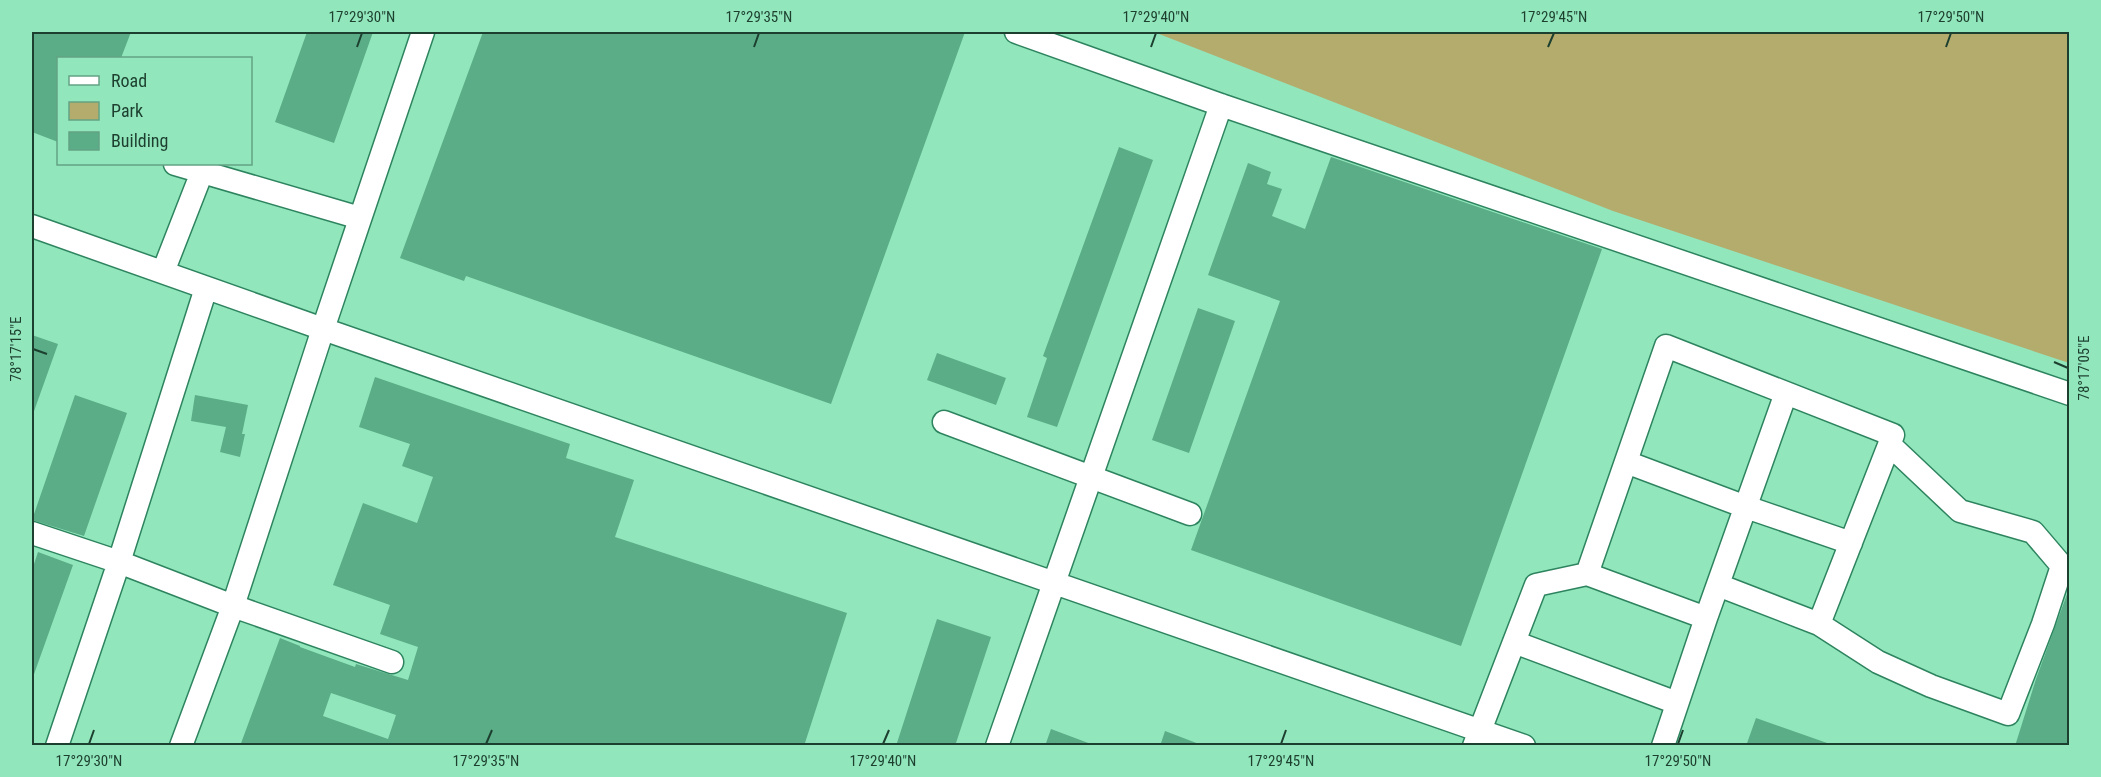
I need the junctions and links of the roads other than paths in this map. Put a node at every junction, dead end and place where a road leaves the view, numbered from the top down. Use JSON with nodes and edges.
{"nodes":[{"id":1,"x":423,"y":32,"type":"edge"},
{"id":2,"x":1016,"y":32,"type":"edge"},
{"id":3,"x":1221,"y":105,"type":"junction"},
{"id":4,"x":179,"y":165,"type":"edge"},
{"id":5,"x":202,"y":172,"type":"junction"},
{"id":6,"x":360,"y":218,"type":"junction"},
{"id":7,"x":32,"y":226,"type":"edge"},
{"id":8,"x":164,"y":272,"type":"junction"},
{"id":9,"x":206,"y":288,"type":"junction"},
{"id":10,"x":323,"y":329,"type":"junction"},
{"id":11,"x":1786,"y":393,"type":"junction"},
{"id":12,"x":2070,"y":394,"type":"edge"},
{"id":13,"x":944,"y":422,"type":"dead end"},
{"id":14,"x":1889,"y":444,"type":"junction"},
{"id":15,"x":1626,"y":462,"type":"junction"},
{"id":16,"x":1091,"y":476,"type":"junction"},
{"id":17,"x":1746,"y":507,"type":"junction"},
{"id":18,"x":1190,"y":514,"type":"dead end"},
{"id":19,"x":32,"y":533,"type":"edge"},
{"id":20,"x":1851,"y":543,"type":"junction"},
{"id":21,"x":119,"y":562,"type":"junction"},
{"id":22,"x":1587,"y":574,"type":"junction"},
{"id":23,"x":1054,"y":583,"type":"junction"},
{"id":24,"x":1718,"y":585,"type":"junction"},
{"id":25,"x":233,"y":606,"type":"junction"},
{"id":26,"x":1706,"y":618,"type":"junction"},
{"id":27,"x":1819,"y":624,"type":"junction"},
{"id":28,"x":1514,"y":642,"type":"junction"},
{"id":29,"x":392,"y":662,"type":"dead end"},
{"id":30,"x":1677,"y":703,"type":"junction"},
{"id":31,"x":1477,"y":738,"type":"edge"},
{"id":32,"x":57,"y":746,"type":"edge"},
{"id":33,"x":182,"y":746,"type":"edge"},
{"id":34,"x":996,"y":746,"type":"edge"},
{"id":35,"x":1524,"y":746,"type":"edge"},
{"id":36,"x":1663,"y":746,"type":"edge"}],
"edges":[{"from":1,"to":6,"type":"lane"},
{"from":2,"to":3,"type":"lane"},
{"from":3,"to":12,"type":"lane"},
{"from":3,"to":16,"type":"lane"},
{"from":4,"to":5,"type":"lane"},
{"from":5,"to":6,"type":"lane"},
{"from":5,"to":8,"type":"lane"},
{"from":6,"to":10,"type":"lane"},
{"from":7,"to":8,"type":"lane"},
{"from":8,"to":9,"type":"lane"},
{"from":9,"to":10,"type":"lane"},
{"from":9,"to":21,"type":"lane"},
{"from":10,"to":23,"type":"lane"},
{"from":10,"to":25,"type":"lane"},
{"from":11,"to":14,"type":"lane"},
{"from":11,"to":15,"type":"lane"},
{"from":11,"to":17,"type":"lane"},
{"from":13,"to":16,"type":"lane"},
{"from":14,"to":20,"type":"lane"},
{"from":14,"to":27,"type":"lane"},
{"from":15,"to":17,"type":"lane"},
{"from":15,"to":22,"type":"lane"},
{"from":16,"to":18,"type":"lane"},
{"from":16,"to":23,"type":"lane"},
{"from":17,"to":20,"type":"lane"},
{"from":17,"to":24,"type":"lane"},
{"from":19,"to":21,"type":"lane"},
{"from":20,"to":27,"type":"lane"},
{"from":21,"to":25,"type":"lane"},
{"from":21,"to":32,"type":"lane"},
{"from":22,"to":26,"type":"lane"},
{"from":22,"to":28,"type":"lane"},
{"from":23,"to":31,"type":"lane"},
{"from":23,"to":34,"type":"lane"},
{"from":24,"to":26,"type":"lane"},
{"from":24,"to":27,"type":"lane"},
{"from":25,"to":29,"type":"lane"},
{"from":25,"to":33,"type":"lane"},
{"from":26,"to":30,"type":"lane"},
{"from":28,"to":30,"type":"lane"},
{"from":28,"to":31,"type":"lane"},
{"from":30,"to":36,"type":"lane"},
{"from":31,"to":35,"type":"lane"}]}
